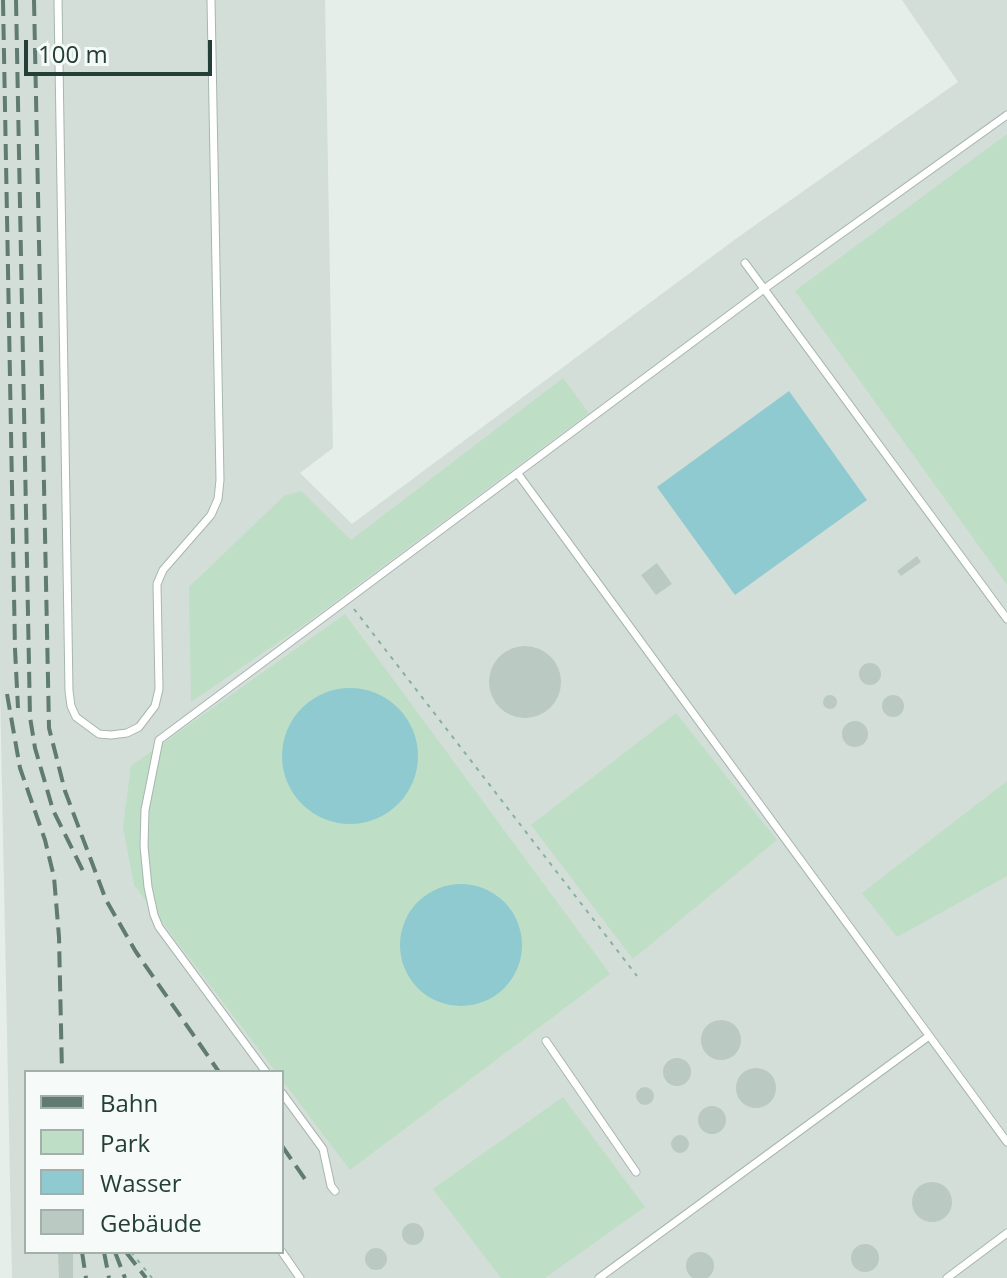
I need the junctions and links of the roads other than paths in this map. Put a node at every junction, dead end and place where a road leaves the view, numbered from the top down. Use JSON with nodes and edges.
{"nodes":[{"id":1,"x":58,"y":0,"type":"edge"},
{"id":2,"x":211,"y":0,"type":"edge"},
{"id":3,"x":1007,"y":115,"type":"edge"},
{"id":4,"x":745,"y":263,"type":"dead end"},
{"id":5,"x":764,"y":289,"type":"junction"},
{"id":6,"x":518,"y":474,"type":"junction"},
{"id":7,"x":1007,"y":619,"type":"edge"},
{"id":8,"x":929,"y":1036,"type":"junction"},
{"id":9,"x":546,"y":1041,"type":"dead end"},
{"id":10,"x":265,"y":1070,"type":"edge"},
{"id":11,"x":284,"y":1096,"type":"edge"},
{"id":12,"x":1007,"y":1142,"type":"edge"},
{"id":13,"x":636,"y":1172,"type":"dead end"},
{"id":14,"x":335,"y":1191,"type":"dead end"},
{"id":15,"x":1007,"y":1233,"type":"edge"},
{"id":16,"x":283,"y":1254,"type":"edge"},
{"id":17,"x":603,"y":1277,"type":"edge"},
{"id":18,"x":300,"y":1278,"type":"edge"},
{"id":19,"x":947,"y":1278,"type":"edge"}],
"edges":[{"from":1,"to":2,"type":"lane"},
{"from":3,"to":5,"type":"lane"},
{"from":4,"to":5,"type":"lane"},
{"from":5,"to":6,"type":"lane"},
{"from":5,"to":7,"type":"lane"},
{"from":6,"to":8,"type":"lane"},
{"from":6,"to":10,"type":"lane"},
{"from":8,"to":12,"type":"lane"},
{"from":8,"to":17,"type":"lane"},
{"from":9,"to":13,"type":"lane"},
{"from":11,"to":14,"type":"lane"},
{"from":15,"to":19,"type":"lane"},
{"from":16,"to":18,"type":"lane"}]}
